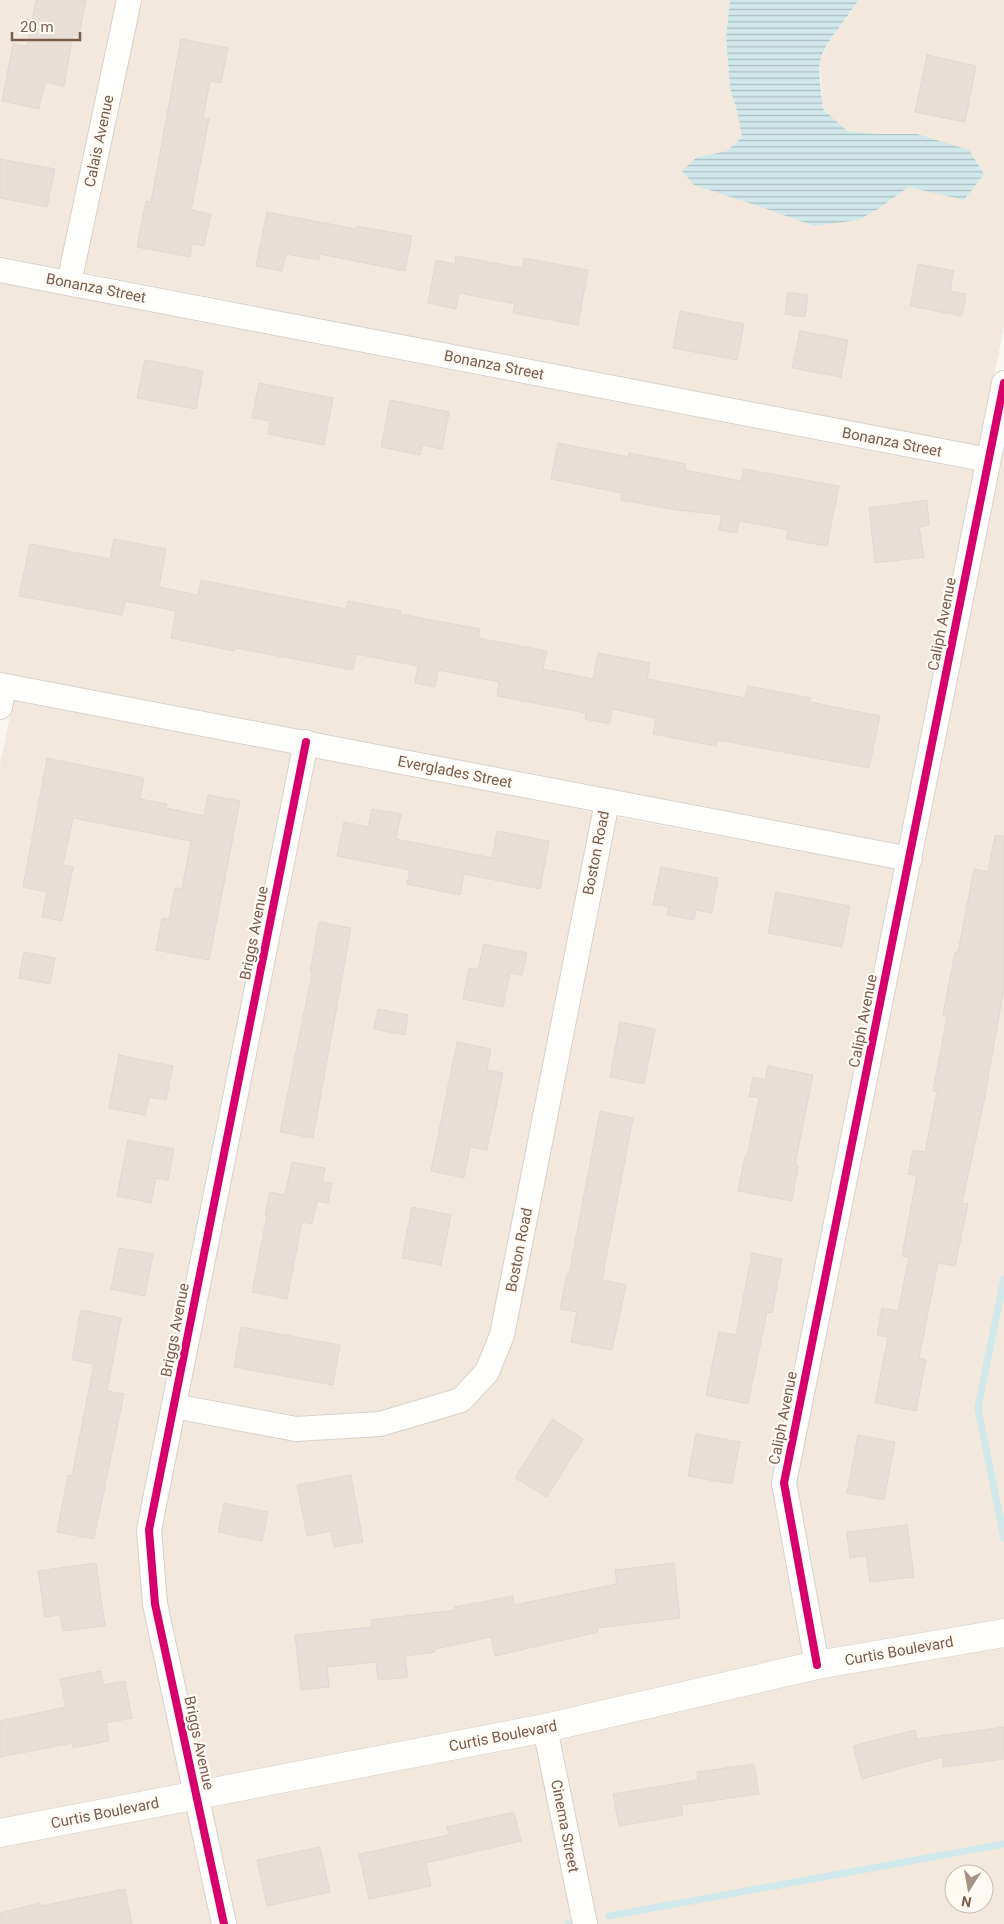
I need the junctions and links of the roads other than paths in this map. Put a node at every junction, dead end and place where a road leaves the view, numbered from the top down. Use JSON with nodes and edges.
{"nodes":[{"id":1,"x":128,"y":0,"type":"edge"},
{"id":2,"x":0,"y":270,"type":"edge"},
{"id":3,"x":69,"y":282,"type":"junction"},
{"id":4,"x":1004,"y":383,"type":"edge"},
{"id":5,"x":988,"y":460,"type":"junction"},
{"id":6,"x":1,"y":693,"type":"edge"},
{"id":7,"x":306,"y":742,"type":"junction"},
{"id":8,"x":606,"y":802,"type":"junction"},
{"id":9,"x":910,"y":859,"type":"junction"},
{"id":10,"x":174,"y":1406,"type":"junction"},
{"id":11,"x":1004,"y":1633,"type":"edge"},
{"id":12,"x":817,"y":1665,"type":"junction"},
{"id":13,"x":545,"y":1728,"type":"junction"},
{"id":14,"x":197,"y":1796,"type":"junction"},
{"id":15,"x":0,"y":1833,"type":"edge"},
{"id":16,"x":224,"y":1924,"type":"edge"},
{"id":17,"x":585,"y":1924,"type":"edge"}],
"edges":[{"from":1,"to":3,"type":"street","name":"Calais Avenue"},
{"from":2,"to":3,"type":"street","name":"Bonanza Street"},
{"from":3,"to":5,"type":"street","name":"Bonanza Street"},
{"from":4,"to":5,"type":"street","name":"Caliph Avenue"},
{"from":5,"to":9,"type":"street","name":"Caliph Avenue"},
{"from":6,"to":7,"type":"street","name":"Everglades Street"},
{"from":7,"to":8,"type":"street","name":"Everglades Street"},
{"from":7,"to":10,"type":"street","name":"Briggs Avenue"},
{"from":8,"to":9,"type":"street","name":"Everglades Street"},
{"from":8,"to":10,"type":"street","name":"Boston Road"},
{"from":9,"to":12,"type":"street","name":"Caliph Avenue"},
{"from":10,"to":14,"type":"street","name":"Briggs Avenue"},
{"from":11,"to":12,"type":"street","name":"Curtis Boulevard"},
{"from":12,"to":13,"type":"street","name":"Curtis Boulevard"},
{"from":13,"to":14,"type":"street","name":"Curtis Boulevard"},
{"from":13,"to":17,"type":"street","name":"Cinema Street"},
{"from":14,"to":15,"type":"street","name":"Curtis Boulevard"},
{"from":14,"to":16,"type":"street","name":"Briggs Avenue"}]}
